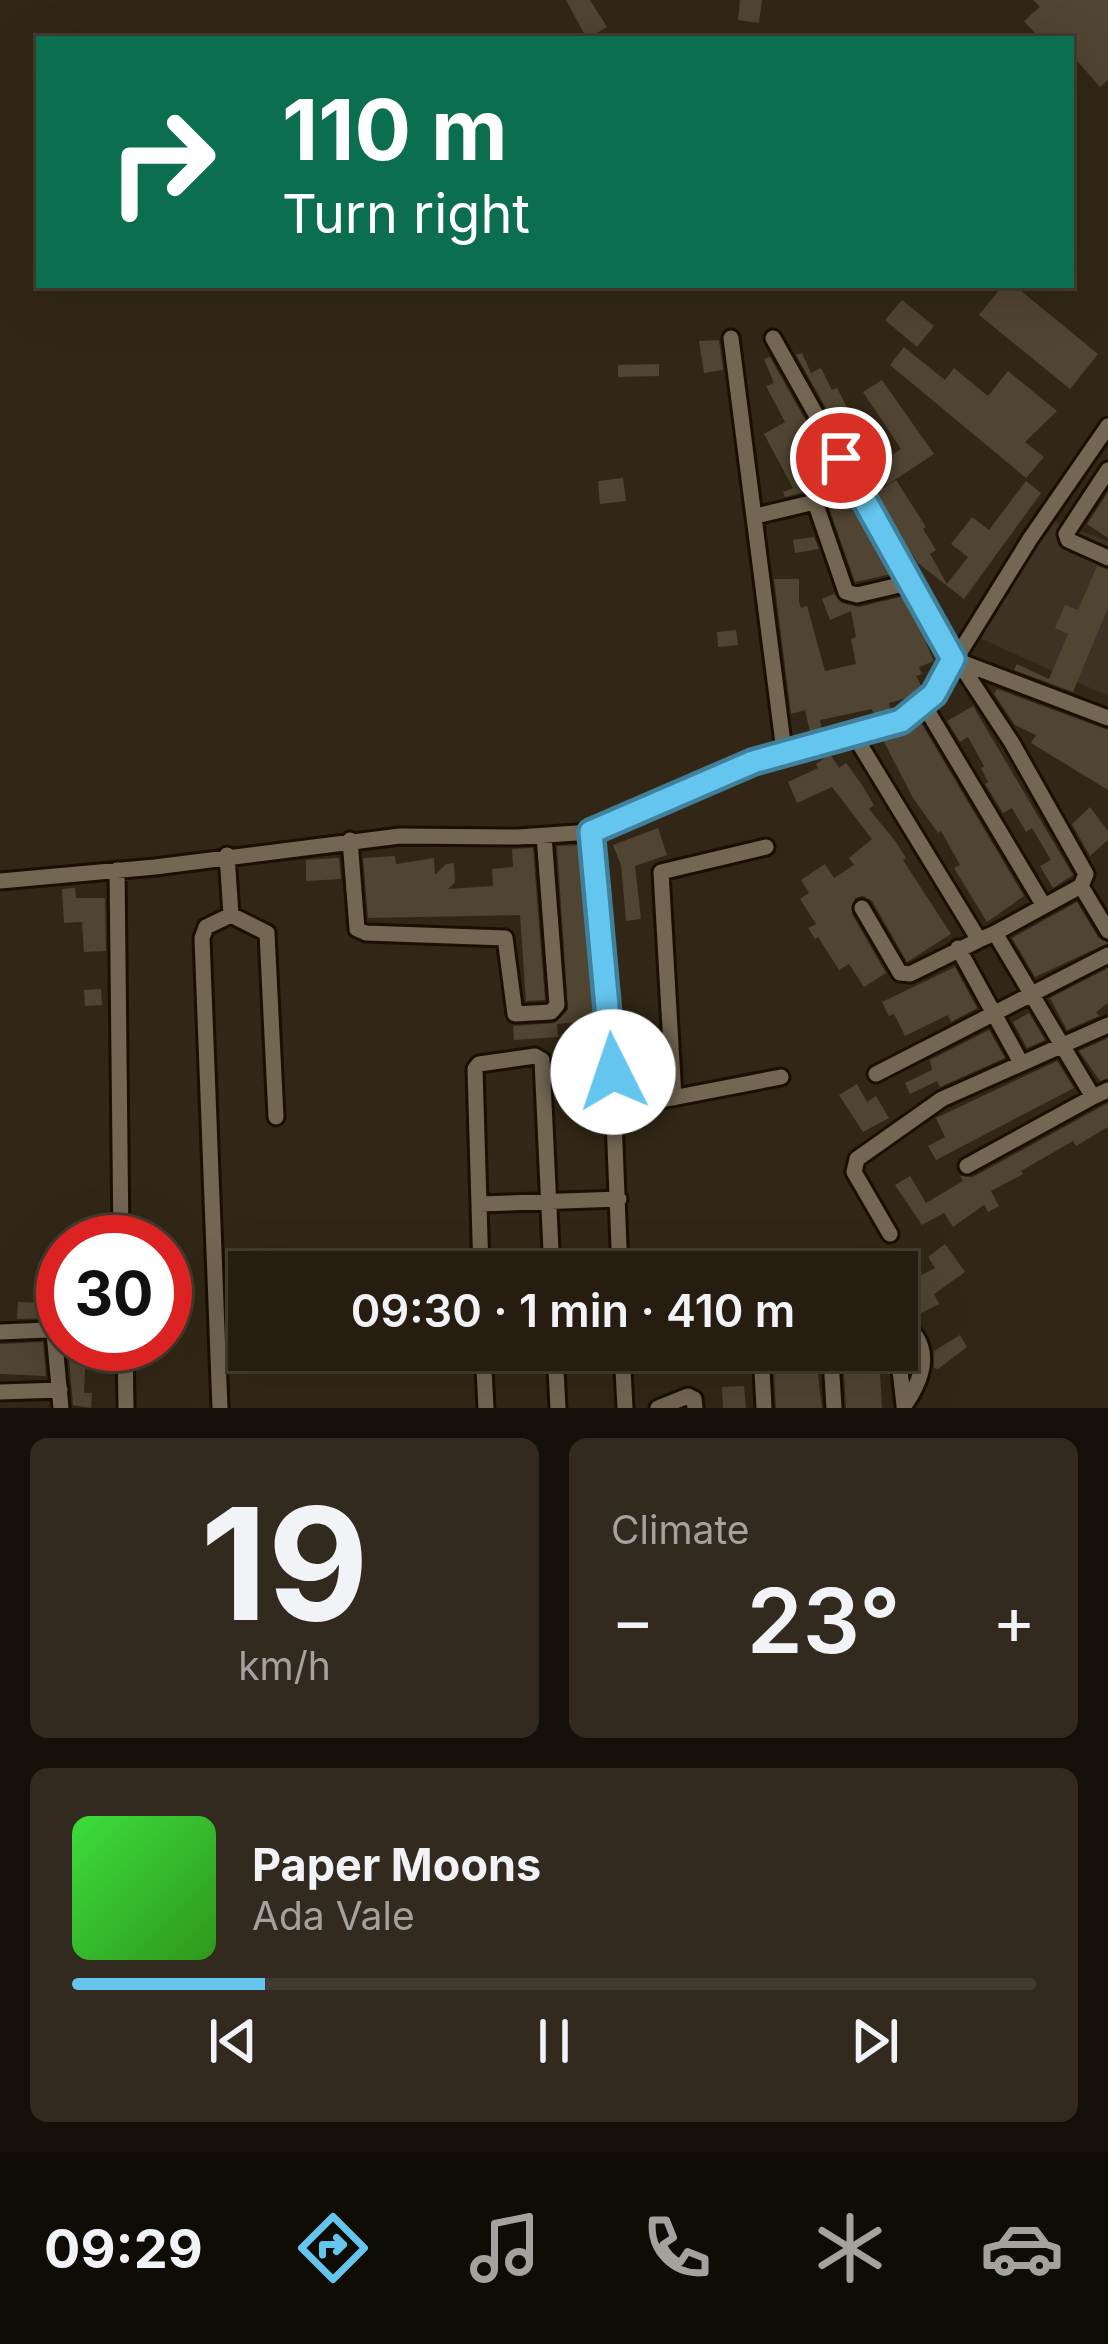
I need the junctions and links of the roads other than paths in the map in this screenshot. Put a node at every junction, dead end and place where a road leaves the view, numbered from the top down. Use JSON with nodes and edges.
{"nodes":[{"id":1,"x":730,"y":338,"type":"dead end"},
{"id":2,"x":773,"y":338,"type":"dead end"},
{"id":3,"x":1108,"y":426,"type":"edge"},
{"id":4,"x":1108,"y":470,"type":"edge"},
{"id":5,"x":756,"y":516,"type":"junction"},
{"id":6,"x":1108,"y":558,"type":"edge"},
{"id":7,"x":908,"y":583,"type":"junction"},
{"id":8,"x":957,"y":661,"type":"junction"},
{"id":9,"x":924,"y":705,"type":"junction"},
{"id":10,"x":1108,"y":718,"type":"edge"},
{"id":11,"x":854,"y":735,"type":"junction"},
{"id":12,"x":784,"y":751,"type":"junction"},
{"id":13,"x":591,"y":832,"type":"junction"},
{"id":14,"x":544,"y":836,"type":"junction"},
{"id":15,"x":350,"y":840,"type":"junction"},
{"id":16,"x":766,"y":847,"type":"dead end"},
{"id":17,"x":227,"y":856,"type":"junction"},
{"id":18,"x":117,"y":871,"type":"junction"},
{"id":19,"x":0,"y":880,"type":"edge"},
{"id":20,"x":1081,"y":886,"type":"junction"},
{"id":21,"x":1044,"y":906,"type":"junction"},
{"id":22,"x":862,"y":908,"type":"dead end"},
{"id":23,"x":231,"y":915,"type":"junction"},
{"id":24,"x":1108,"y":931,"type":"edge"},
{"id":25,"x":995,"y":933,"type":"junction"},
{"id":26,"x":979,"y":940,"type":"junction"},
{"id":27,"x":958,"y":948,"type":"junction"},
{"id":28,"x":1108,"y":955,"type":"edge"},
{"id":29,"x":1032,"y":992,"type":"junction"},
{"id":30,"x":994,"y":1013,"type":"junction"},
{"id":31,"x":1108,"y":1025,"type":"edge"},
{"id":32,"x":1063,"y":1043,"type":"junction"},
{"id":33,"x":1020,"y":1061,"type":"junction"},
{"id":34,"x":876,"y":1074,"type":"dead end"},
{"id":35,"x":781,"y":1077,"type":"dead end"},
{"id":36,"x":1100,"y":1094,"type":"edge"},
{"id":37,"x":674,"y":1098,"type":"junction"},
{"id":38,"x":615,"y":1109,"type":"junction"},
{"id":39,"x":276,"y":1117,"type":"dead end"},
{"id":40,"x":967,"y":1166,"type":"dead end"},
{"id":41,"x":619,"y":1198,"type":"junction"},
{"id":42,"x":548,"y":1201,"type":"junction"},
{"id":43,"x":479,"y":1204,"type":"junction"},
{"id":44,"x":121,"y":1215,"type":"edge"},
{"id":45,"x":890,"y":1234,"type":"dead end"},
{"id":46,"x":480,"y":1251,"type":"edge"},
{"id":47,"x":551,"y":1251,"type":"edge"},
{"id":48,"x":620,"y":1251,"type":"edge"},
{"id":49,"x":0,"y":1332,"type":"edge"},
{"id":50,"x":918,"y":1343,"type":"edge"},
{"id":51,"x":125,"y":1371,"type":"edge"},
{"id":52,"x":484,"y":1371,"type":"edge"},
{"id":53,"x":557,"y":1371,"type":"edge"},
{"id":54,"x":623,"y":1371,"type":"edge"},
{"id":55,"x":762,"y":1371,"type":"edge"},
{"id":56,"x":832,"y":1371,"type":"edge"},
{"id":57,"x":900,"y":1371,"type":"edge"},
{"id":58,"x":0,"y":1392,"type":"edge"},
{"id":59,"x":60,"y":1399,"type":"edge"},
{"id":60,"x":625,"y":1405,"type":"edge"},
{"id":61,"x":904,"y":1407,"type":"edge"},
{"id":62,"x":126,"y":1408,"type":"edge"},
{"id":63,"x":220,"y":1408,"type":"edge"},
{"id":64,"x":486,"y":1408,"type":"edge"},
{"id":65,"x":558,"y":1408,"type":"edge"},
{"id":66,"x":658,"y":1408,"type":"edge"},
{"id":67,"x":695,"y":1408,"type":"edge"},
{"id":68,"x":764,"y":1408,"type":"edge"},
{"id":69,"x":834,"y":1408,"type":"edge"}],
"edges":[{"from":1,"to":5,"type":"street"},
{"from":2,"to":7,"type":"street"},
{"from":3,"to":8,"type":"street"},
{"from":4,"to":6,"type":"street"},
{"from":5,"to":7,"type":"street"},
{"from":5,"to":12,"type":"street"},
{"from":7,"to":8,"type":"street"},
{"from":8,"to":9,"type":"street"},
{"from":8,"to":10,"type":"street"},
{"from":8,"to":20,"type":"street"},
{"from":9,"to":11,"type":"street"},
{"from":9,"to":21,"type":"street"},
{"from":11,"to":12,"type":"street"},
{"from":11,"to":26,"type":"street"},
{"from":12,"to":13,"type":"street"},
{"from":13,"to":14,"type":"street"},
{"from":13,"to":38,"type":"street"},
{"from":14,"to":15,"type":"street"},
{"from":14,"to":15,"type":"street"},
{"from":15,"to":17,"type":"street"},
{"from":16,"to":37,"type":"street"},
{"from":17,"to":18,"type":"street"},
{"from":17,"to":23,"type":"street"},
{"from":18,"to":19,"type":"street"},
{"from":18,"to":44,"type":"street"},
{"from":20,"to":21,"type":"street"},
{"from":20,"to":24,"type":"street"},
{"from":21,"to":25,"type":"street"},
{"from":22,"to":27,"type":"street"},
{"from":23,"to":39,"type":"street"},
{"from":23,"to":63,"type":"street"},
{"from":25,"to":26,"type":"street"},
{"from":25,"to":29,"type":"street"},
{"from":26,"to":27,"type":"street"},
{"from":27,"to":30,"type":"street"},
{"from":28,"to":29,"type":"street"},
{"from":29,"to":30,"type":"street"},
{"from":29,"to":32,"type":"street"},
{"from":30,"to":33,"type":"street"},
{"from":30,"to":34,"type":"street"},
{"from":31,"to":32,"type":"street"},
{"from":32,"to":33,"type":"street"},
{"from":32,"to":36,"type":"street"},
{"from":33,"to":45,"type":"street"},
{"from":35,"to":37,"type":"street"},
{"from":36,"to":40,"type":"street"},
{"from":37,"to":38,"type":"street"},
{"from":38,"to":41,"type":"street"},
{"from":41,"to":42,"type":"street"},
{"from":41,"to":48,"type":"street"},
{"from":42,"to":43,"type":"street"},
{"from":42,"to":43,"type":"street"},
{"from":42,"to":47,"type":"street"},
{"from":43,"to":46,"type":"street"},
{"from":49,"to":59,"type":"street"},
{"from":50,"to":61,"type":"street"},
{"from":51,"to":62,"type":"street"},
{"from":52,"to":64,"type":"street"},
{"from":53,"to":65,"type":"street"},
{"from":54,"to":60,"type":"street"},
{"from":55,"to":68,"type":"street"},
{"from":56,"to":69,"type":"street"},
{"from":57,"to":61,"type":"street"},
{"from":58,"to":59,"type":"street"},
{"from":66,"to":67,"type":"street"}]}
